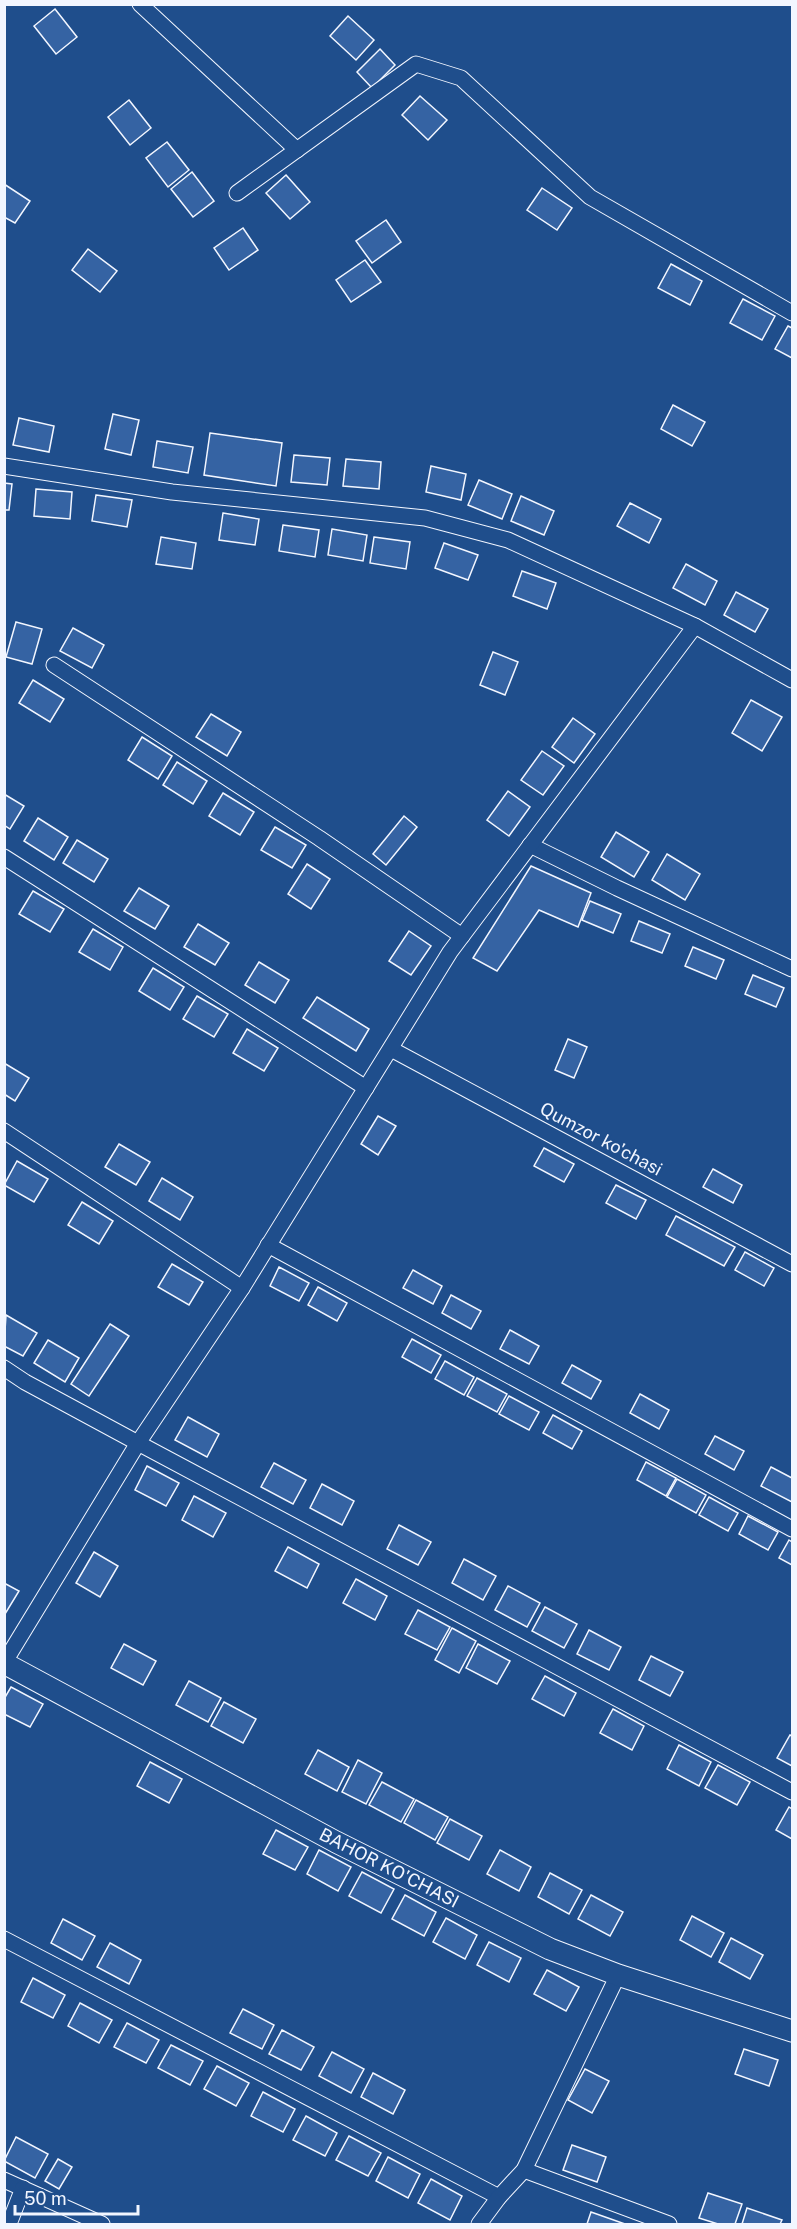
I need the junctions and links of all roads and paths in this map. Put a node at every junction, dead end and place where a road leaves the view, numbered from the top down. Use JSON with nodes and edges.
{"nodes":[{"id":1,"x":140,"y":4,"type":"edge"},
{"id":2,"x":297,"y":150,"type":"junction"},
{"id":3,"x":237,"y":193,"type":"dead end"},
{"id":4,"x":792,"y":313,"type":"edge"},
{"id":5,"x":4,"y":466,"type":"edge"},
{"id":6,"x":695,"y":626,"type":"junction"},
{"id":7,"x":54,"y":665,"type":"dead end"},
{"id":8,"x":792,"y":680,"type":"edge"},
{"id":9,"x":530,"y":845,"type":"junction"},
{"id":10,"x":4,"y":857,"type":"edge"},
{"id":11,"x":462,"y":936,"type":"junction"},
{"id":12,"x":792,"y":969,"type":"edge"},
{"id":13,"x":391,"y":1049,"type":"junction"},
{"id":14,"x":366,"y":1088,"type":"junction"},
{"id":15,"x":4,"y":1131,"type":"edge"},
{"id":16,"x":268,"y":1245,"type":"junction"},
{"id":17,"x":792,"y":1263,"type":"edge"},
{"id":18,"x":242,"y":1288,"type":"junction"},
{"id":19,"x":4,"y":1368,"type":"edge"},
{"id":20,"x":138,"y":1443,"type":"junction"},
{"id":21,"x":792,"y":1529,"type":"edge"},
{"id":22,"x":4,"y":1663,"type":"edge"},
{"id":23,"x":792,"y":1792,"type":"edge"},
{"id":24,"x":4,"y":1940,"type":"edge"},
{"id":25,"x":618,"y":1975,"type":"junction"},
{"id":26,"x":792,"y":2031,"type":"edge"},
{"id":27,"x":524,"y":2170,"type":"junction"},
{"id":28,"x":4,"y":2180,"type":"edge"},
{"id":29,"x":22,"y":2188,"type":"junction"},
{"id":30,"x":499,"y":2197,"type":"junction"},
{"id":31,"x":9,"y":2224,"type":"edge"},
{"id":32,"x":102,"y":2224,"type":"edge"},
{"id":33,"x":479,"y":2224,"type":"edge"},
{"id":34,"x":669,"y":2224,"type":"edge"}],
"edges":[{"from":1,"to":2,"type":"street"},
{"from":2,"to":3,"type":"street"},
{"from":2,"to":4,"type":"street"},
{"from":5,"to":6,"type":"street"},
{"from":6,"to":8,"type":"street"},
{"from":6,"to":9,"type":"street"},
{"from":7,"to":11,"type":"street"},
{"from":9,"to":11,"type":"street"},
{"from":9,"to":12,"type":"street"},
{"from":10,"to":14,"type":"street"},
{"from":11,"to":13,"type":"street"},
{"from":13,"to":14,"type":"street"},
{"from":13,"to":17,"type":"street","name":"Qumzor ko'chasi"},
{"from":14,"to":16,"type":"street"},
{"from":15,"to":18,"type":"street"},
{"from":16,"to":18,"type":"street"},
{"from":16,"to":21,"type":"street"},
{"from":18,"to":20,"type":"street"},
{"from":19,"to":20,"type":"street"},
{"from":20,"to":22,"type":"street"},
{"from":20,"to":23,"type":"street"},
{"from":22,"to":25,"type":"street","name":"BAHOR KO'CHASI"},
{"from":24,"to":30,"type":"street"},
{"from":25,"to":26,"type":"street","name":"BAHOR KO'CHASI"},
{"from":25,"to":27,"type":"street"},
{"from":27,"to":30,"type":"street"},
{"from":27,"to":34,"type":"street"},
{"from":28,"to":29,"type":"street"},
{"from":29,"to":31,"type":"street"},
{"from":29,"to":32,"type":"street"},
{"from":30,"to":33,"type":"street"}]}
